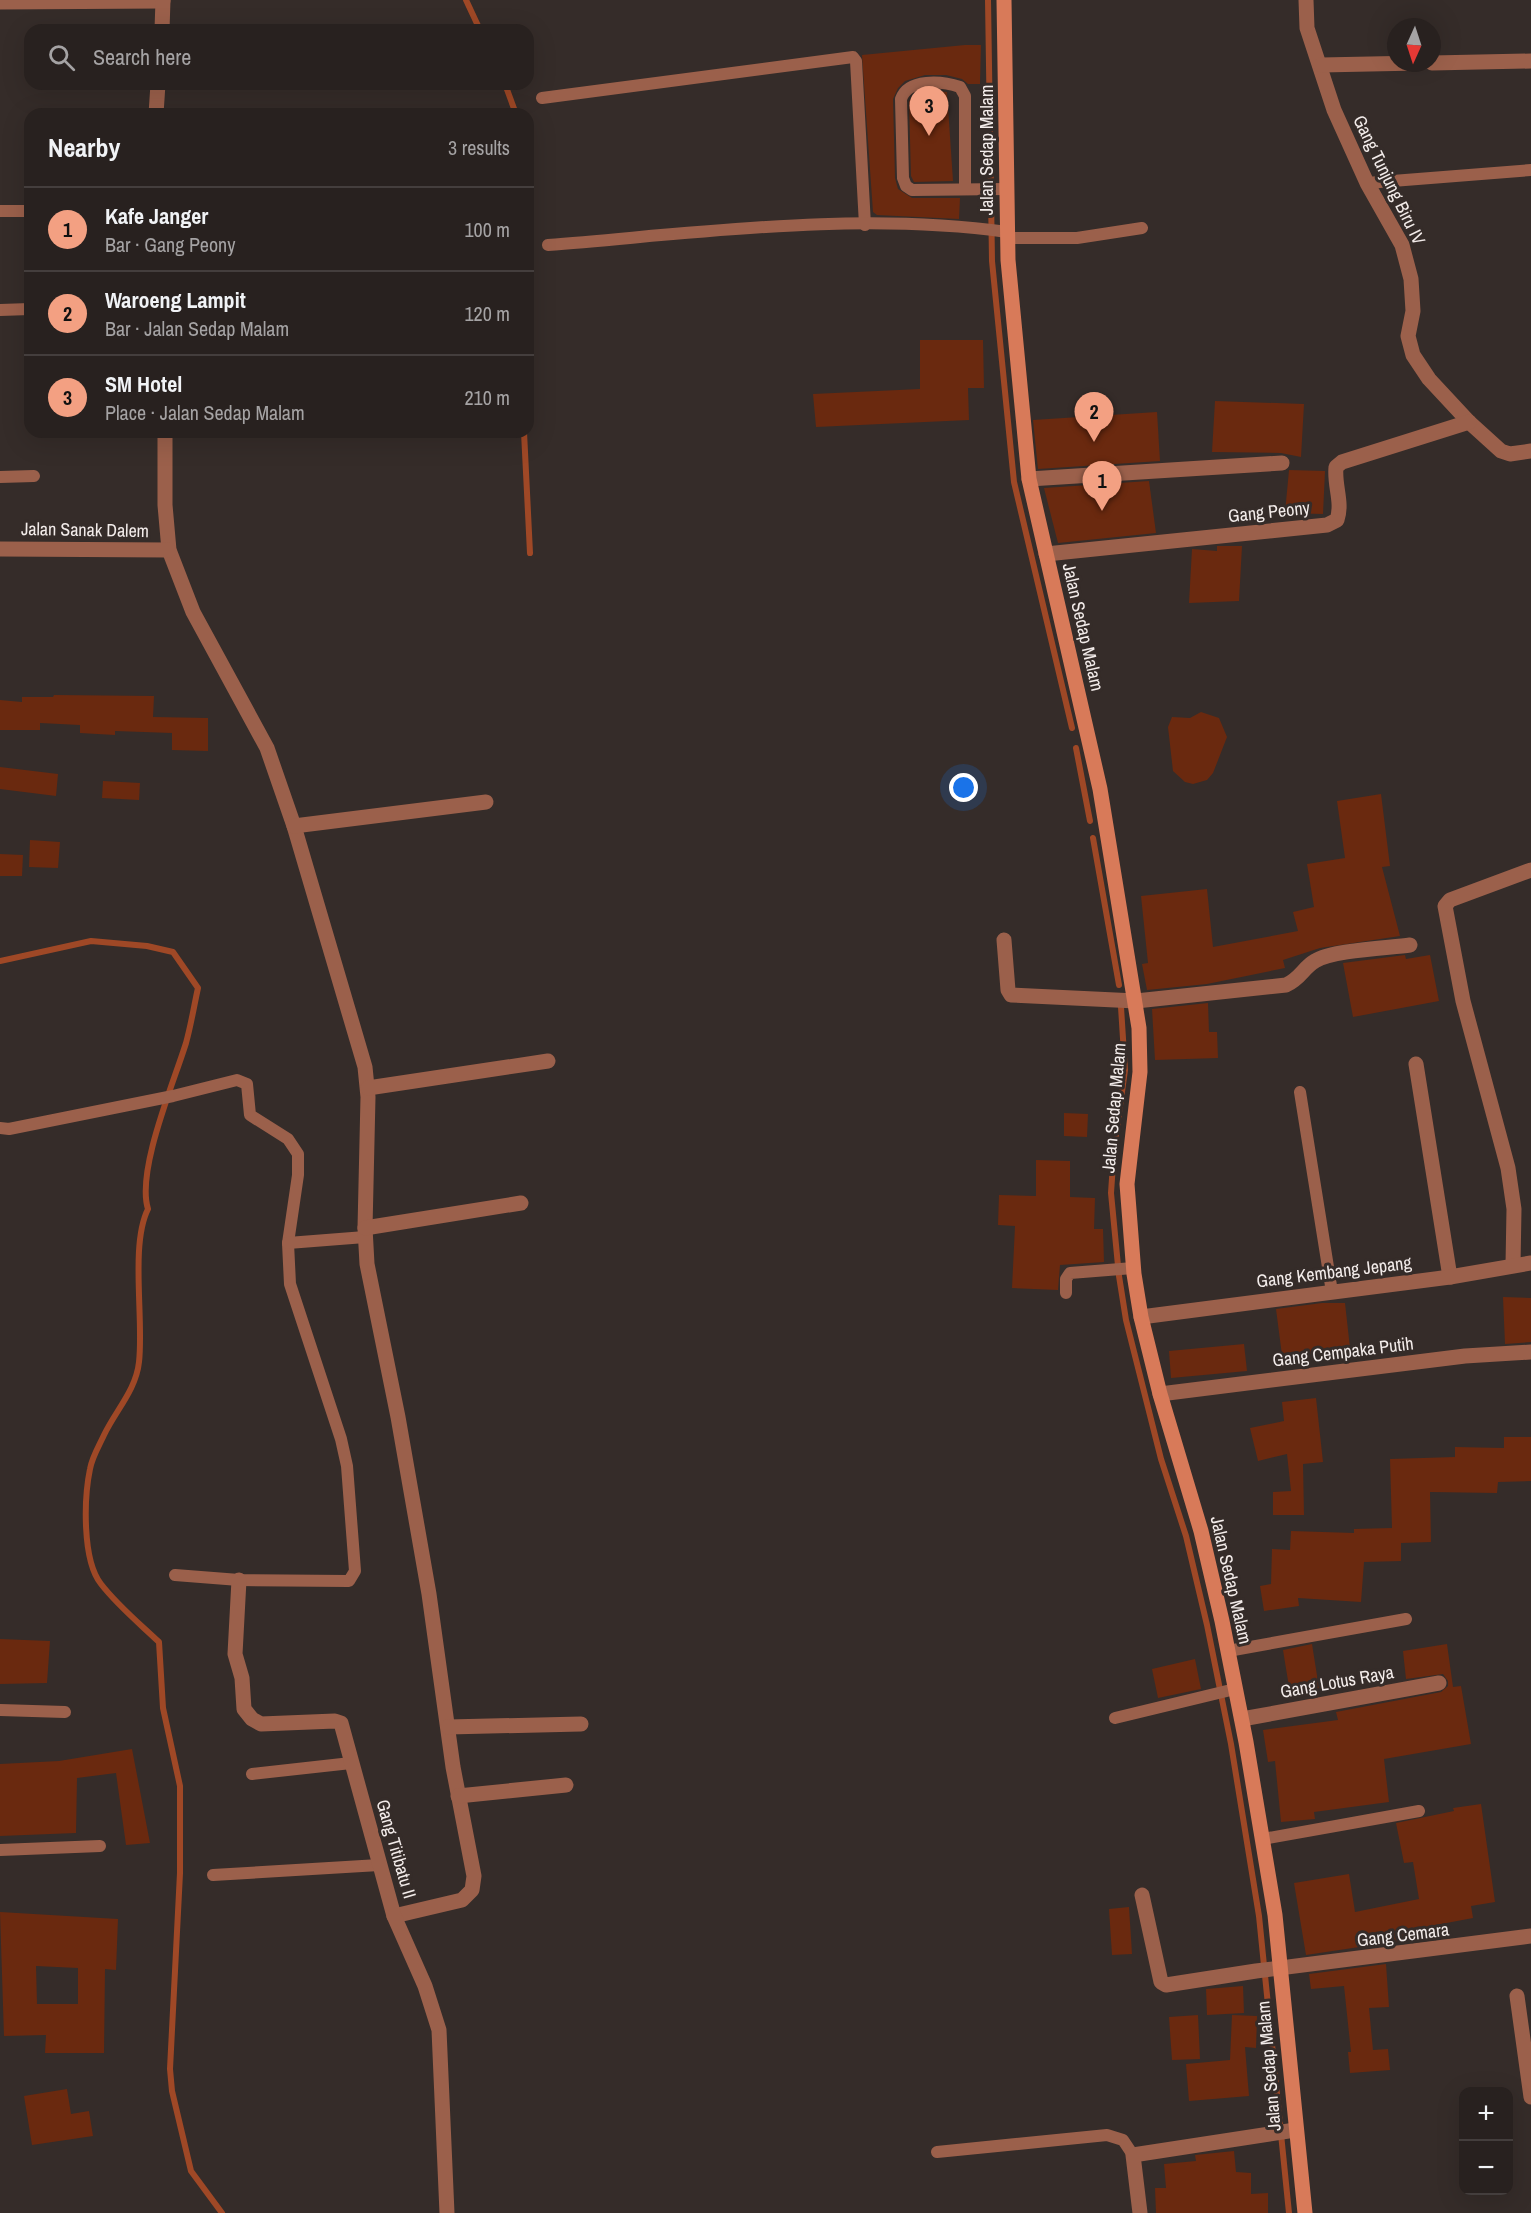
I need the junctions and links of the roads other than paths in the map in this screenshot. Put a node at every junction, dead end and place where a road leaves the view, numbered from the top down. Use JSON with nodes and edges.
{"nodes":[{"id":1,"x":1004,"y":0,"type":"edge"},
{"id":2,"x":1306,"y":0,"type":"edge"},
{"id":3,"x":163,"y":1,"type":"edge"},
{"id":4,"x":0,"y":2,"type":"edge"},
{"id":5,"x":162,"y":24,"type":"edge"},
{"id":6,"x":1531,"y":61,"type":"edge"},
{"id":7,"x":1441,"y":63,"type":"edge"},
{"id":8,"x":1387,"y":64,"type":"edge"},
{"id":9,"x":1321,"y":65,"type":"junction"},
{"id":10,"x":158,"y":90,"type":"edge"},
{"id":11,"x":542,"y":98,"type":"dead end"},
{"id":12,"x":156,"y":108,"type":"edge"},
{"id":13,"x":1531,"y":170,"type":"edge"},
{"id":14,"x":1366,"y":183,"type":"junction"},
{"id":15,"x":965,"y":189,"type":"junction"},
{"id":16,"x":1001,"y":189,"type":"junction"},
{"id":17,"x":0,"y":212,"type":"edge"},
{"id":18,"x":24,"y":212,"type":"edge"},
{"id":19,"x":865,"y":225,"type":"junction"},
{"id":20,"x":1142,"y":228,"type":"dead end"},
{"id":21,"x":1003,"y":234,"type":"junction"},
{"id":22,"x":548,"y":245,"type":"dead end"},
{"id":23,"x":24,"y":309,"type":"edge"},
{"id":24,"x":0,"y":310,"type":"edge"},
{"id":25,"x":1469,"y":422,"type":"junction"},
{"id":26,"x":165,"y":438,"type":"edge"},
{"id":27,"x":1531,"y":451,"type":"edge"},
{"id":28,"x":1282,"y":463,"type":"dead end"},
{"id":29,"x":34,"y":476,"type":"dead end"},
{"id":30,"x":0,"y":477,"type":"edge"},
{"id":31,"x":1029,"y":479,"type":"junction"},
{"id":32,"x":0,"y":549,"type":"edge"},
{"id":33,"x":169,"y":550,"type":"junction"},
{"id":34,"x":1046,"y":554,"type":"junction"},
{"id":35,"x":486,"y":802,"type":"dead end"},
{"id":36,"x":294,"y":826,"type":"junction"},
{"id":37,"x":1531,"y":870,"type":"edge"},
{"id":38,"x":1004,"y":940,"type":"dead end"},
{"id":39,"x":1410,"y":945,"type":"dead end"},
{"id":40,"x":1130,"y":1000,"type":"junction"},
{"id":41,"x":548,"y":1061,"type":"dead end"},
{"id":42,"x":1416,"y":1064,"type":"dead end"},
{"id":43,"x":368,"y":1088,"type":"junction"},
{"id":44,"x":1300,"y":1092,"type":"dead end"},
{"id":45,"x":0,"y":1128,"type":"edge"},
{"id":46,"x":521,"y":1203,"type":"dead end"},
{"id":47,"x":365,"y":1232,"type":"junction"},
{"id":48,"x":288,"y":1243,"type":"junction"},
{"id":49,"x":1531,"y":1263,"type":"edge"},
{"id":50,"x":1513,"y":1265,"type":"junction"},
{"id":51,"x":1121,"y":1269,"type":"junction"},
{"id":52,"x":1450,"y":1277,"type":"junction"},
{"id":53,"x":1332,"y":1292,"type":"junction"},
{"id":54,"x":1066,"y":1293,"type":"dead end"},
{"id":55,"x":1141,"y":1317,"type":"junction"},
{"id":56,"x":1531,"y":1352,"type":"edge"},
{"id":57,"x":1160,"y":1394,"type":"junction"},
{"id":58,"x":175,"y":1575,"type":"dead end"},
{"id":59,"x":239,"y":1580,"type":"junction"},
{"id":60,"x":1406,"y":1619,"type":"dead end"},
{"id":61,"x":1228,"y":1651,"type":"junction"},
{"id":62,"x":1439,"y":1683,"type":"dead end"},
{"id":63,"x":1229,"y":1690,"type":"junction"},
{"id":64,"x":0,"y":1710,"type":"edge"},
{"id":65,"x":65,"y":1712,"type":"dead end"},
{"id":66,"x":1115,"y":1718,"type":"dead end"},
{"id":67,"x":1242,"y":1719,"type":"junction"},
{"id":68,"x":581,"y":1724,"type":"dead end"},
{"id":69,"x":448,"y":1727,"type":"junction"},
{"id":70,"x":351,"y":1763,"type":"junction"},
{"id":71,"x":252,"y":1774,"type":"dead end"},
{"id":72,"x":566,"y":1785,"type":"dead end"},
{"id":73,"x":458,"y":1796,"type":"junction"},
{"id":74,"x":1419,"y":1811,"type":"dead end"},
{"id":75,"x":1263,"y":1839,"type":"junction"},
{"id":76,"x":100,"y":1846,"type":"dead end"},
{"id":77,"x":0,"y":1850,"type":"edge"},
{"id":78,"x":380,"y":1864,"type":"junction"},
{"id":79,"x":213,"y":1875,"type":"dead end"},
{"id":80,"x":1142,"y":1895,"type":"dead end"},
{"id":81,"x":394,"y":1916,"type":"junction"},
{"id":82,"x":1531,"y":1936,"type":"edge"},
{"id":83,"x":1268,"y":1969,"type":"junction"},
{"id":84,"x":1517,"y":1996,"type":"dead end"},
{"id":85,"x":1531,"y":2097,"type":"edge"},
{"id":86,"x":1291,"y":2131,"type":"junction"},
{"id":87,"x":937,"y":2152,"type":"dead end"},
{"id":88,"x":1133,"y":2155,"type":"junction"},
{"id":89,"x":447,"y":2213,"type":"edge"},
{"id":90,"x":1140,"y":2213,"type":"edge"},
{"id":91,"x":1305,"y":2213,"type":"edge"}],
"edges":[{"from":1,"to":16,"type":"street","name":"Jalan Sedap Malam"},
{"from":2,"to":9,"type":"street","name":"Gang Tunjung Biru IV"},
{"from":3,"to":4,"type":"street"},
{"from":3,"to":5,"type":"street"},
{"from":6,"to":7,"type":"street"},
{"from":8,"to":9,"type":"street"},
{"from":9,"to":14,"type":"street","name":"Gang Tunjung Biru IV"},
{"from":10,"to":12,"type":"street"},
{"from":11,"to":19,"type":"lane"},
{"from":13,"to":14,"type":"lane"},
{"from":14,"to":25,"type":"street","name":"Gang Tunjung Biru IV"},
{"from":15,"to":15,"type":"lane"},
{"from":15,"to":16,"type":"lane"},
{"from":16,"to":21,"type":"street","name":"Jalan Sedap Malam"},
{"from":17,"to":18,"type":"lane"},
{"from":19,"to":21,"type":"lane"},
{"from":19,"to":22,"type":"lane"},
{"from":20,"to":21,"type":"lane"},
{"from":21,"to":31,"type":"street","name":"Jalan Sedap Malam"},
{"from":23,"to":24,"type":"lane"},
{"from":25,"to":27,"type":"street","name":"Gang Tunjung Biru IV"},
{"from":25,"to":34,"type":"street","name":"Gang Peony"},
{"from":26,"to":33,"type":"street"},
{"from":28,"to":31,"type":"street"},
{"from":29,"to":30,"type":"lane"},
{"from":31,"to":34,"type":"street","name":"Jalan Sedap Malam"},
{"from":32,"to":33,"type":"street","name":"Jalan Sanak Dalem"},
{"from":33,"to":36,"type":"street"},
{"from":34,"to":40,"type":"street","name":"Jalan Sedap Malam"},
{"from":35,"to":36,"type":"street"},
{"from":36,"to":43,"type":"street"},
{"from":37,"to":50,"type":"street"},
{"from":38,"to":40,"type":"street"},
{"from":39,"to":40,"type":"street"},
{"from":40,"to":51,"type":"street","name":"Jalan Sedap Malam"},
{"from":41,"to":43,"type":"street"},
{"from":42,"to":52,"type":"street"},
{"from":43,"to":47,"type":"street"},
{"from":44,"to":53,"type":"lane"},
{"from":45,"to":48,"type":"lane"},
{"from":46,"to":47,"type":"street"},
{"from":47,"to":48,"type":"lane"},
{"from":47,"to":69,"type":"street"},
{"from":48,"to":59,"type":"lane"},
{"from":49,"to":50,"type":"street","name":"Gang Kembang Jepang"},
{"from":50,"to":52,"type":"street","name":"Gang Kembang Jepang"},
{"from":51,"to":54,"type":"lane"},
{"from":51,"to":55,"type":"street","name":"Jalan Sedap Malam"},
{"from":52,"to":53,"type":"street","name":"Gang Kembang Jepang"},
{"from":53,"to":55,"type":"street","name":"Gang Kembang Jepang"},
{"from":55,"to":57,"type":"street","name":"Jalan Sedap Malam"},
{"from":56,"to":57,"type":"street","name":"Gang Cempaka Putih"},
{"from":57,"to":61,"type":"street","name":"Jalan Sedap Malam"},
{"from":58,"to":59,"type":"lane"},
{"from":59,"to":70,"type":"street","name":"Gang Titibatu II"},
{"from":60,"to":61,"type":"lane"},
{"from":61,"to":63,"type":"street","name":"Jalan Sedap Malam"},
{"from":62,"to":67,"type":"street","name":"Gang Lotus Raya"},
{"from":63,"to":66,"type":"lane"},
{"from":63,"to":67,"type":"street","name":"Jalan Sedap Malam"},
{"from":64,"to":65,"type":"lane"},
{"from":67,"to":75,"type":"street","name":"Jalan Sedap Malam"},
{"from":68,"to":69,"type":"street"},
{"from":69,"to":73,"type":"street"},
{"from":70,"to":71,"type":"lane"},
{"from":70,"to":78,"type":"street","name":"Gang Titibatu II"},
{"from":72,"to":73,"type":"street"},
{"from":73,"to":81,"type":"street"},
{"from":74,"to":75,"type":"lane"},
{"from":75,"to":83,"type":"street","name":"Jalan Sedap Malam"},
{"from":76,"to":77,"type":"lane"},
{"from":78,"to":79,"type":"lane"},
{"from":78,"to":81,"type":"street","name":"Gang Titibatu II"},
{"from":80,"to":83,"type":"street","name":"Gang Cemara"},
{"from":81,"to":89,"type":"street","name":"Gang Titibatu II"},
{"from":82,"to":83,"type":"street","name":"Gang Cemara"},
{"from":83,"to":86,"type":"street","name":"Jalan Sedap Malam"},
{"from":84,"to":85,"type":"street"},
{"from":86,"to":88,"type":"street"},
{"from":86,"to":91,"type":"street","name":"Jalan Sedap Malam"},
{"from":87,"to":88,"type":"lane"},
{"from":88,"to":90,"type":"street"}]}
